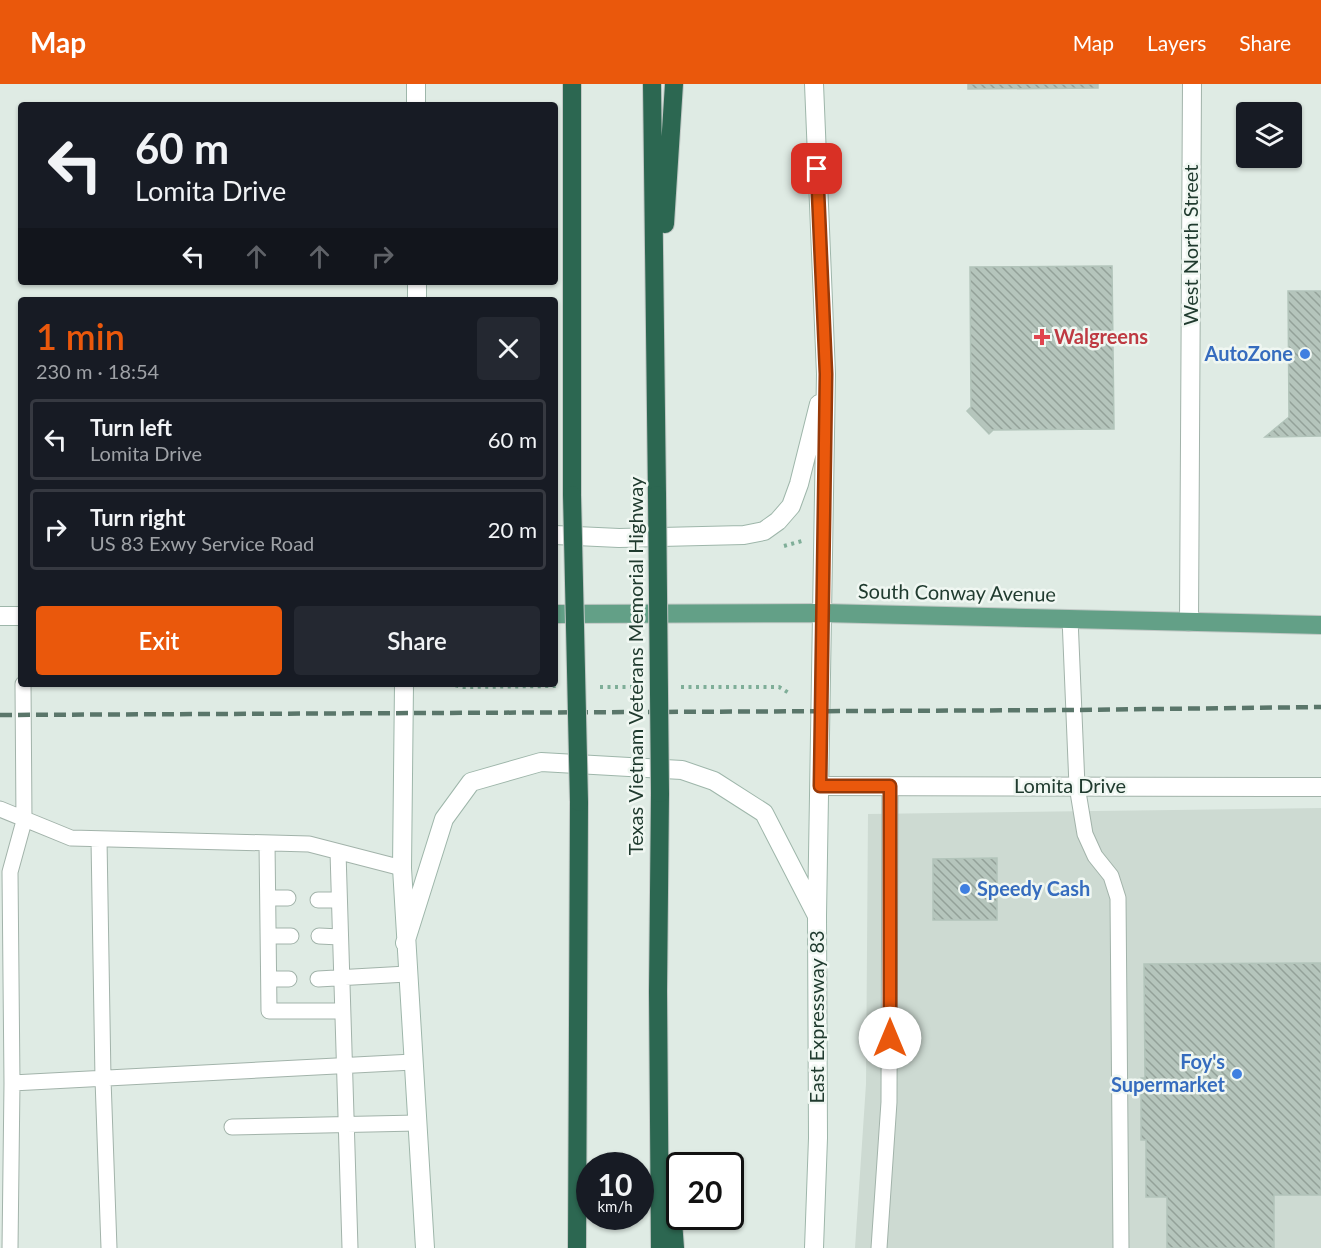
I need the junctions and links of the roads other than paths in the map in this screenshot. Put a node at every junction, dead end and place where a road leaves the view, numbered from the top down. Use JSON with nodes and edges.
{"nodes":[{"id":1,"x":416,"y":84,"type":"edge"},
{"id":2,"x":572,"y":84,"type":"edge"},
{"id":3,"x":652,"y":84,"type":"edge"},
{"id":4,"x":674,"y":84,"type":"edge"},
{"id":5,"x":814,"y":84,"type":"edge"},
{"id":6,"x":1192,"y":84,"type":"edge"},
{"id":7,"x":416,"y":102,"type":"edge"},
{"id":8,"x":657,"y":360,"type":"junction"},
{"id":9,"x":826,"y":374,"type":"junction"},
{"id":10,"x":558,"y":535,"type":"edge"},
{"id":11,"x":823,"y":613,"type":"junction"},
{"id":12,"x":558,"y":614,"type":"edge"},
{"id":13,"x":0,"y":616,"type":"edge"},
{"id":14,"x":18,"y":616,"type":"edge"},
{"id":15,"x":1070,"y":618,"type":"junction"},
{"id":16,"x":1189,"y":622,"type":"junction"},
{"id":17,"x":1321,"y":625,"type":"edge"},
{"id":18,"x":23,"y":687,"type":"edge"},
{"id":19,"x":404,"y":687,"type":"edge"},
{"id":20,"x":820,"y":786,"type":"junction"},
{"id":21,"x":890,"y":786,"type":"junction"},
{"id":22,"x":1077,"y":786,"type":"junction"},
{"id":23,"x":1321,"y":787,"type":"edge"},
{"id":24,"x":0,"y":809,"type":"edge"},
{"id":25,"x":24,"y":820,"type":"junction"},
{"id":26,"x":99,"y":839,"type":"junction"},
{"id":27,"x":267,"y":843,"type":"junction"},
{"id":28,"x":338,"y":852,"type":"junction"},
{"id":29,"x":402,"y":868,"type":"junction"},
{"id":30,"x":268,"y":898,"type":"junction"},
{"id":31,"x":288,"y":898,"type":"dead end"},
{"id":32,"x":318,"y":900,"type":"dead end"},
{"id":33,"x":339,"y":900,"type":"junction"},
{"id":34,"x":817,"y":916,"type":"junction"},
{"id":35,"x":269,"y":936,"type":"junction"},
{"id":36,"x":291,"y":936,"type":"dead end"},
{"id":37,"x":319,"y":936,"type":"dead end"},
{"id":38,"x":340,"y":937,"type":"junction"},
{"id":39,"x":405,"y":943,"type":"junction"},
{"id":40,"x":407,"y":974,"type":"junction"},
{"id":41,"x":341,"y":977,"type":"junction"},
{"id":42,"x":269,"y":979,"type":"junction"},
{"id":43,"x":289,"y":979,"type":"dead end"},
{"id":44,"x":318,"y":979,"type":"dead end"},
{"id":45,"x":658,"y":991,"type":"junction"},
{"id":46,"x":342,"y":1011,"type":"junction"},
{"id":47,"x":413,"y":1062,"type":"junction"},
{"id":48,"x":343,"y":1066,"type":"junction"},
{"id":49,"x":102,"y":1078,"type":"junction"},
{"id":50,"x":12,"y":1083,"type":"junction"},
{"id":51,"x":417,"y":1123,"type":"junction"},
{"id":52,"x":345,"y":1126,"type":"junction"},
{"id":53,"x":232,"y":1127,"type":"dead end"},
{"id":54,"x":10,"y":1248,"type":"edge"},
{"id":55,"x":109,"y":1248,"type":"edge"},
{"id":56,"x":350,"y":1248,"type":"edge"},
{"id":57,"x":425,"y":1248,"type":"edge"},
{"id":58,"x":578,"y":1248,"type":"edge"},
{"id":59,"x":660,"y":1248,"type":"edge"},
{"id":60,"x":675,"y":1248,"type":"edge"},
{"id":61,"x":813,"y":1248,"type":"edge"},
{"id":62,"x":879,"y":1248,"type":"edge"},
{"id":63,"x":1121,"y":1248,"type":"edge"}],
"edges":[{"from":1,"to":7,"type":"main road"},
{"from":2,"to":58,"type":"highway","bridge":true},
{"from":3,"to":8,"type":"highway","name":"Texas Vietnam Veterans Memorial Highway"},
{"from":4,"to":8,"type":"highway"},
{"from":5,"to":9,"type":"main road"},
{"from":6,"to":16,"type":"main road","name":"West North Street"},
{"from":8,"to":45,"type":"highway","name":"Texas Vietnam Veterans Memorial Highway","bridge":true},
{"from":9,"to":10,"type":"main road"},
{"from":9,"to":11,"type":"main road","name":"East Expressway 83"},
{"from":11,"to":12,"type":"main road","name":"South Conway Avenue"},
{"from":11,"to":15,"type":"main road","name":"South Conway Avenue"},
{"from":11,"to":20,"type":"main road","name":"East Expressway 83"},
{"from":13,"to":14,"type":"main road"},
{"from":15,"to":16,"type":"main road","name":"South Conway Avenue"},
{"from":15,"to":22,"type":"lane"},
{"from":16,"to":17,"type":"main road","name":"South Conway Avenue"},
{"from":18,"to":25,"type":"lane"},
{"from":19,"to":29,"type":"main road"},
{"from":20,"to":21,"type":"main road","name":"Lomita Drive"},
{"from":20,"to":34,"type":"main road","name":"East Expressway 83"},
{"from":21,"to":22,"type":"main road","name":"Lomita Drive"},
{"from":21,"to":62,"type":"lane"},
{"from":22,"to":23,"type":"main road","name":"Lomita Drive"},
{"from":22,"to":63,"type":"lane"},
{"from":24,"to":25,"type":"lane"},
{"from":25,"to":26,"type":"lane"},
{"from":25,"to":50,"type":"lane"},
{"from":26,"to":27,"type":"lane"},
{"from":26,"to":49,"type":"lane"},
{"from":27,"to":28,"type":"lane"},
{"from":27,"to":30,"type":"lane"},
{"from":28,"to":29,"type":"lane"},
{"from":28,"to":33,"type":"lane"},
{"from":29,"to":39,"type":"main road"},
{"from":30,"to":31,"type":"lane"},
{"from":30,"to":35,"type":"lane"},
{"from":32,"to":33,"type":"lane"},
{"from":33,"to":38,"type":"lane"},
{"from":34,"to":39,"type":"main road"},
{"from":34,"to":61,"type":"main road","name":"East Expressway 83"},
{"from":35,"to":36,"type":"lane"},
{"from":35,"to":42,"type":"lane"},
{"from":37,"to":38,"type":"lane"},
{"from":38,"to":41,"type":"lane"},
{"from":39,"to":40,"type":"main road"},
{"from":40,"to":41,"type":"lane"},
{"from":40,"to":47,"type":"main road"},
{"from":41,"to":44,"type":"lane"},
{"from":41,"to":46,"type":"lane"},
{"from":42,"to":43,"type":"lane"},
{"from":42,"to":46,"type":"lane"},
{"from":45,"to":59,"type":"highway","name":"Texas Vietnam Veterans Memorial Highway"},
{"from":45,"to":60,"type":"highway"},
{"from":46,"to":48,"type":"lane"},
{"from":47,"to":48,"type":"lane"},
{"from":47,"to":51,"type":"main road"},
{"from":48,"to":49,"type":"lane"},
{"from":48,"to":52,"type":"lane"},
{"from":49,"to":50,"type":"lane"},
{"from":49,"to":55,"type":"lane"},
{"from":50,"to":54,"type":"lane"},
{"from":51,"to":52,"type":"lane"},
{"from":51,"to":57,"type":"main road"},
{"from":52,"to":53,"type":"lane"},
{"from":52,"to":56,"type":"lane"}]}
